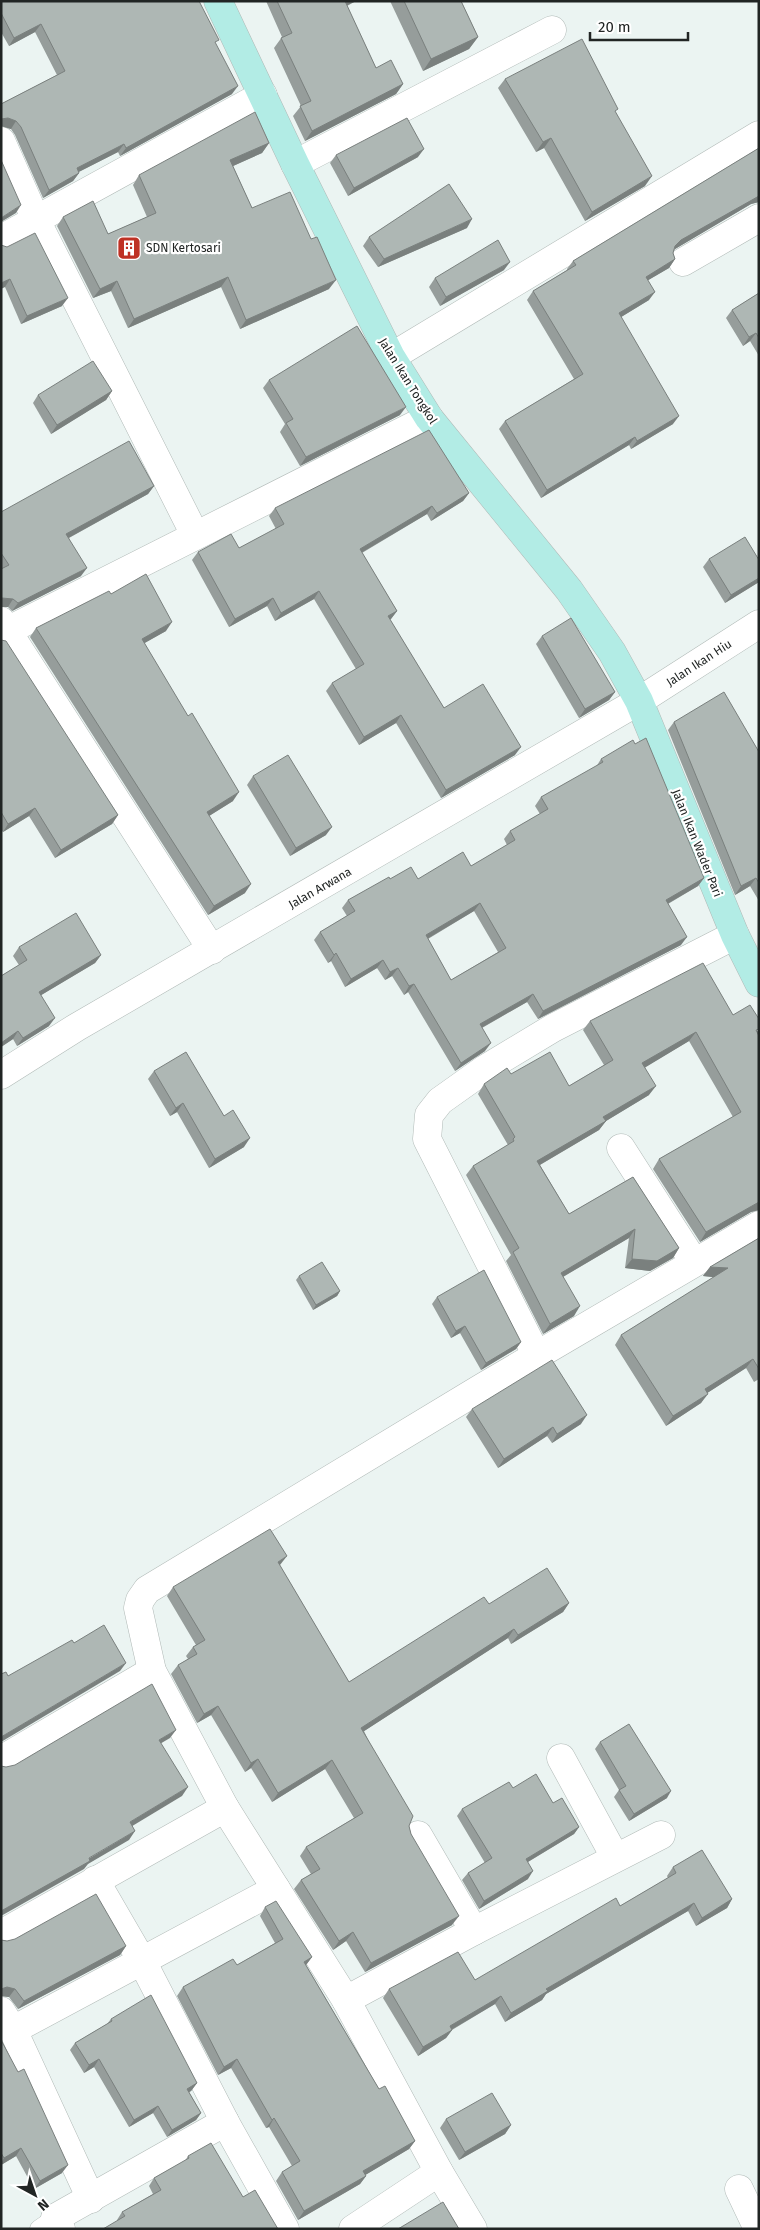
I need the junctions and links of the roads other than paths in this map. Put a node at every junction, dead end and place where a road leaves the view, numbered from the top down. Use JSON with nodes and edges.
{"nodes":[{"id":1,"x":218,"y":1,"type":"edge"},
{"id":2,"x":552,"y":30,"type":"dead end"},
{"id":3,"x":264,"y":95,"type":"junction"},
{"id":4,"x":759,"y":135,"type":"edge"},
{"id":5,"x":1,"y":141,"type":"edge"},
{"id":6,"x":295,"y":164,"type":"junction"},
{"id":7,"x":759,"y":218,"type":"edge"},
{"id":8,"x":36,"y":220,"type":"junction"},
{"id":9,"x":1,"y":239,"type":"edge"},
{"id":10,"x":683,"y":262,"type":"dead end"},
{"id":11,"x":391,"y":358,"type":"junction"},
{"id":12,"x":429,"y":418,"type":"junction"},
{"id":13,"x":194,"y":535,"type":"junction"},
{"id":14,"x":759,"y":624,"type":"edge"},
{"id":15,"x":3,"y":628,"type":"edge"},
{"id":16,"x":639,"y":701,"type":"junction"},
{"id":17,"x":735,"y":936,"type":"junction"},
{"id":18,"x":212,"y":950,"type":"junction"},
{"id":19,"x":759,"y":983,"type":"edge"},
{"id":20,"x":3,"y":1070,"type":"edge"},
{"id":21,"x":621,"y":1148,"type":"dead end"},
{"id":22,"x":759,"y":1225,"type":"edge"},
{"id":23,"x":694,"y":1262,"type":"junction"},
{"id":24,"x":537,"y":1356,"type":"junction"},
{"id":25,"x":152,"y":1671,"type":"junction"},
{"id":26,"x":562,"y":1758,"type":"dead end"},
{"id":27,"x":1,"y":1760,"type":"edge"},
{"id":28,"x":226,"y":1808,"type":"junction"},
{"id":29,"x":418,"y":1835,"type":"dead end"},
{"id":30,"x":661,"y":1835,"type":"dead end"},
{"id":31,"x":615,"y":1857,"type":"junction"},
{"id":32,"x":95,"y":1880,"type":"junction"},
{"id":33,"x":276,"y":1889,"type":"junction"},
{"id":34,"x":474,"y":1931,"type":"junction"},
{"id":35,"x":1,"y":1934,"type":"edge"},
{"id":36,"x":142,"y":1961,"type":"junction"},
{"id":37,"x":346,"y":2000,"type":"junction"},
{"id":38,"x":7,"y":2020,"type":"edge"},
{"id":39,"x":225,"y":2122,"type":"junction"},
{"id":40,"x":439,"y":2172,"type":"junction"},
{"id":41,"x":739,"y":2189,"type":"dead end"},
{"id":42,"x":91,"y":2200,"type":"junction"},
{"id":43,"x":52,"y":2225,"type":"edge"},
{"id":44,"x":285,"y":2229,"type":"edge"},
{"id":45,"x":353,"y":2229,"type":"edge"},
{"id":46,"x":473,"y":2229,"type":"edge"},
{"id":47,"x":758,"y":2229,"type":"edge"}],
"edges":[{"from":1,"to":3,"type":"street","name":"Jalan Ikan Tongkol"},
{"from":2,"to":6,"type":"street"},
{"from":3,"to":6,"type":"street","name":"Jalan Ikan Tongkol"},
{"from":3,"to":8,"type":"street"},
{"from":4,"to":11,"type":"street"},
{"from":5,"to":8,"type":"street"},
{"from":6,"to":11,"type":"street","name":"Jalan Ikan Tongkol"},
{"from":7,"to":10,"type":"street"},
{"from":8,"to":9,"type":"street"},
{"from":8,"to":13,"type":"street"},
{"from":11,"to":12,"type":"street","name":"Jalan Ikan Tongkol"},
{"from":12,"to":13,"type":"street"},
{"from":12,"to":16,"type":"street","name":"Jalan Ikan Tongkol"},
{"from":13,"to":15,"type":"street"},
{"from":14,"to":16,"type":"street","name":"Jalan Ikan Hiu"},
{"from":15,"to":18,"type":"street"},
{"from":16,"to":17,"type":"street","name":"Jalan Ikan Wader Pari"},
{"from":16,"to":18,"type":"street","name":"Jalan Arwana"},
{"from":17,"to":19,"type":"street","name":"Jalan Ikan Wader Pari"},
{"from":17,"to":24,"type":"street"},
{"from":18,"to":20,"type":"street","name":"Jalan Arwana"},
{"from":21,"to":23,"type":"street"},
{"from":22,"to":23,"type":"street"},
{"from":23,"to":24,"type":"street"},
{"from":24,"to":25,"type":"street"},
{"from":25,"to":27,"type":"street"},
{"from":25,"to":28,"type":"street"},
{"from":26,"to":31,"type":"street"},
{"from":28,"to":32,"type":"street"},
{"from":28,"to":33,"type":"street"},
{"from":29,"to":34,"type":"street"},
{"from":30,"to":31,"type":"street"},
{"from":31,"to":34,"type":"street"},
{"from":32,"to":35,"type":"street"},
{"from":32,"to":36,"type":"street"},
{"from":33,"to":36,"type":"street"},
{"from":33,"to":37,"type":"street"},
{"from":34,"to":37,"type":"street"},
{"from":36,"to":38,"type":"street"},
{"from":36,"to":39,"type":"street"},
{"from":37,"to":40,"type":"street"},
{"from":38,"to":42,"type":"street"},
{"from":39,"to":42,"type":"street"},
{"from":39,"to":44,"type":"street"},
{"from":40,"to":45,"type":"street"},
{"from":40,"to":46,"type":"street"},
{"from":41,"to":47,"type":"street"},
{"from":42,"to":43,"type":"street"}]}
